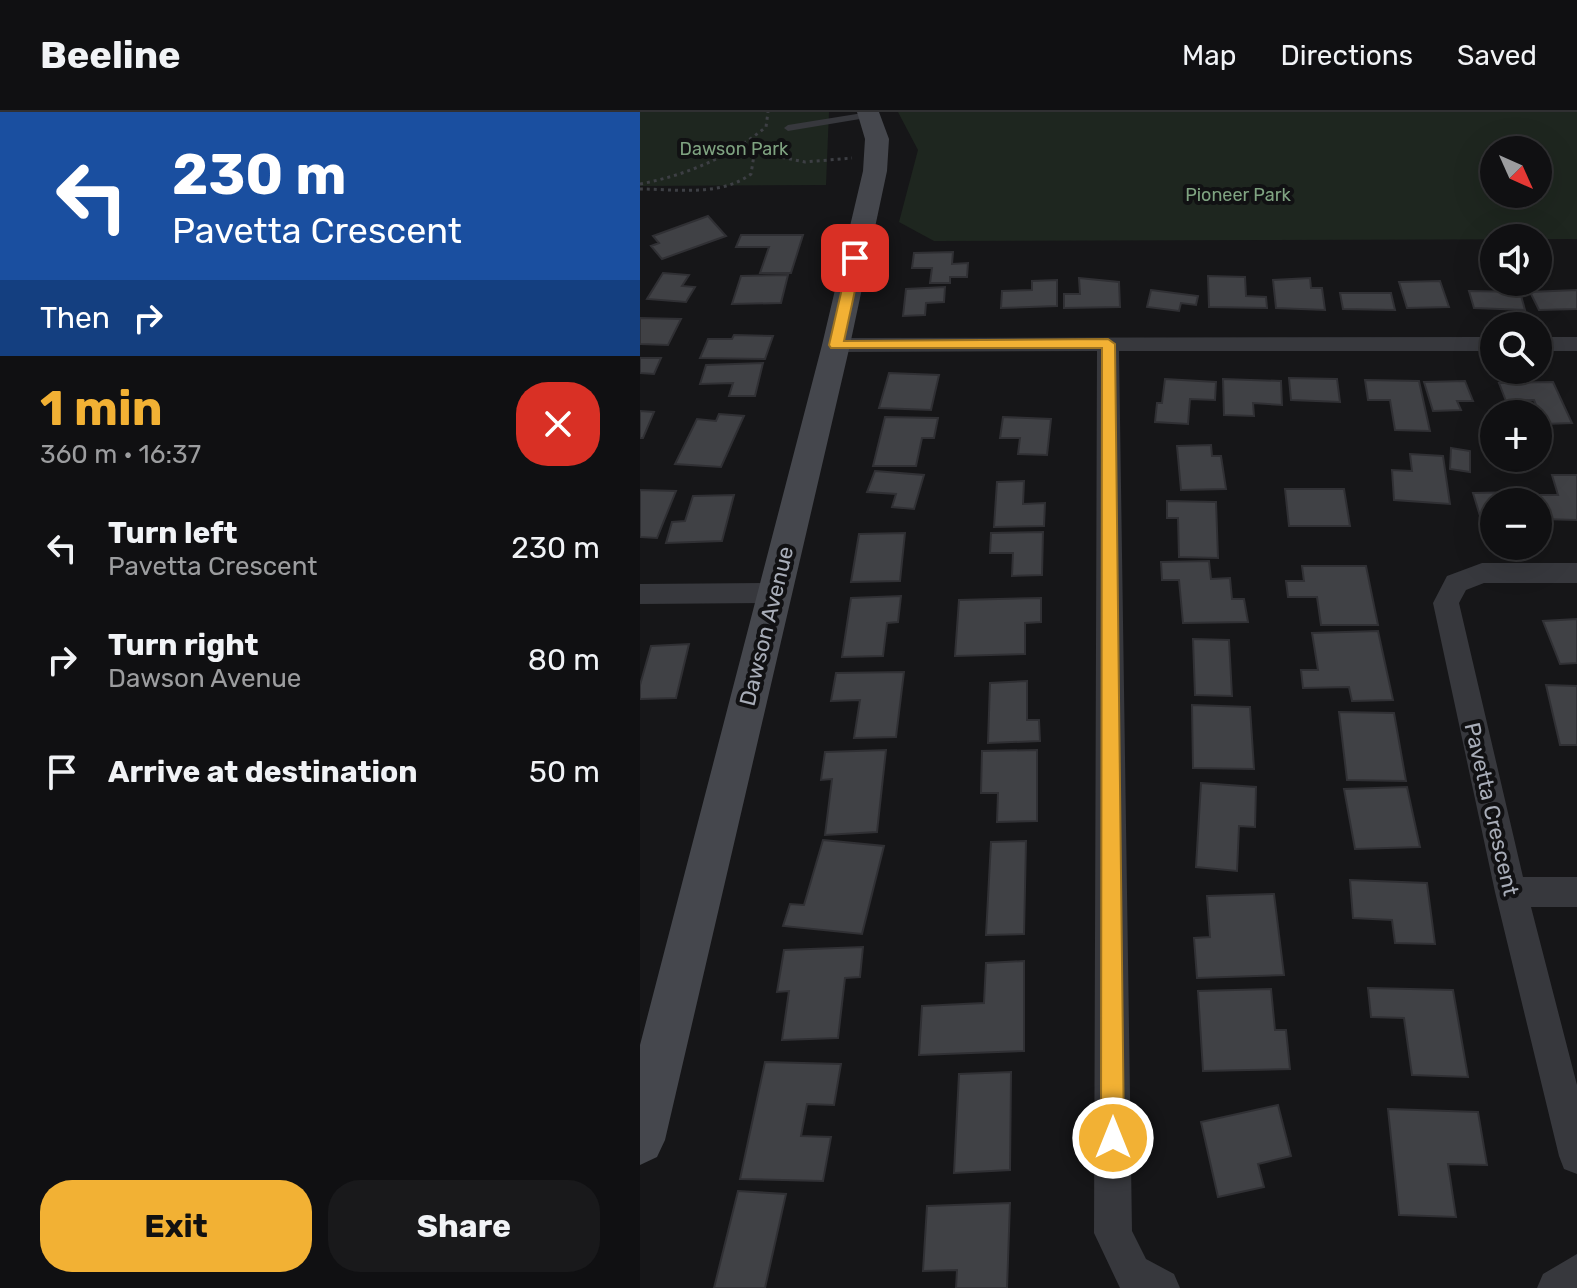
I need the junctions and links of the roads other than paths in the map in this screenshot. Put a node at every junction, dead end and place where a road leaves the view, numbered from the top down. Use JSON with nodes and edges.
{"nodes":[{"id":1,"x":868,"y":113,"type":"edge"},
{"id":2,"x":788,"y":128,"type":"dead end"},
{"id":3,"x":1108,"y":344,"type":"junction"},
{"id":4,"x":1480,"y":344,"type":"edge"},
{"id":5,"x":1552,"y":344,"type":"edge"},
{"id":6,"x":1577,"y":344,"type":"edge"},
{"id":7,"x":836,"y":345,"type":"junction"},
{"id":8,"x":1577,"y":573,"type":"edge"},
{"id":9,"x":774,"y":593,"type":"junction"},
{"id":10,"x":640,"y":594,"type":"edge"},
{"id":11,"x":1511,"y":892,"type":"junction"},
{"id":12,"x":1577,"y":892,"type":"edge"},
{"id":13,"x":640,"y":1140,"type":"edge"},
{"id":14,"x":1577,"y":1156,"type":"edge"},
{"id":15,"x":1577,"y":1273,"type":"edge"},
{"id":16,"x":1160,"y":1288,"type":"edge"},
{"id":17,"x":1557,"y":1288,"type":"edge"}],
"edges":[{"from":1,"to":2,"type":"lane"},
{"from":1,"to":7,"type":"main road","name":"Dawson Avenue"},
{"from":3,"to":4,"type":"street"},
{"from":3,"to":7,"type":"street"},
{"from":3,"to":16,"type":"street"},
{"from":5,"to":6,"type":"street"},
{"from":7,"to":9,"type":"main road","name":"Dawson Avenue"},
{"from":8,"to":11,"type":"street","name":"Pavetta Crescent"},
{"from":9,"to":10,"type":"street"},
{"from":9,"to":13,"type":"main road","name":"Dawson Avenue"},
{"from":11,"to":12,"type":"street"},
{"from":11,"to":14,"type":"street","name":"Pavetta Crescent"},
{"from":15,"to":17,"type":"street"}]}
